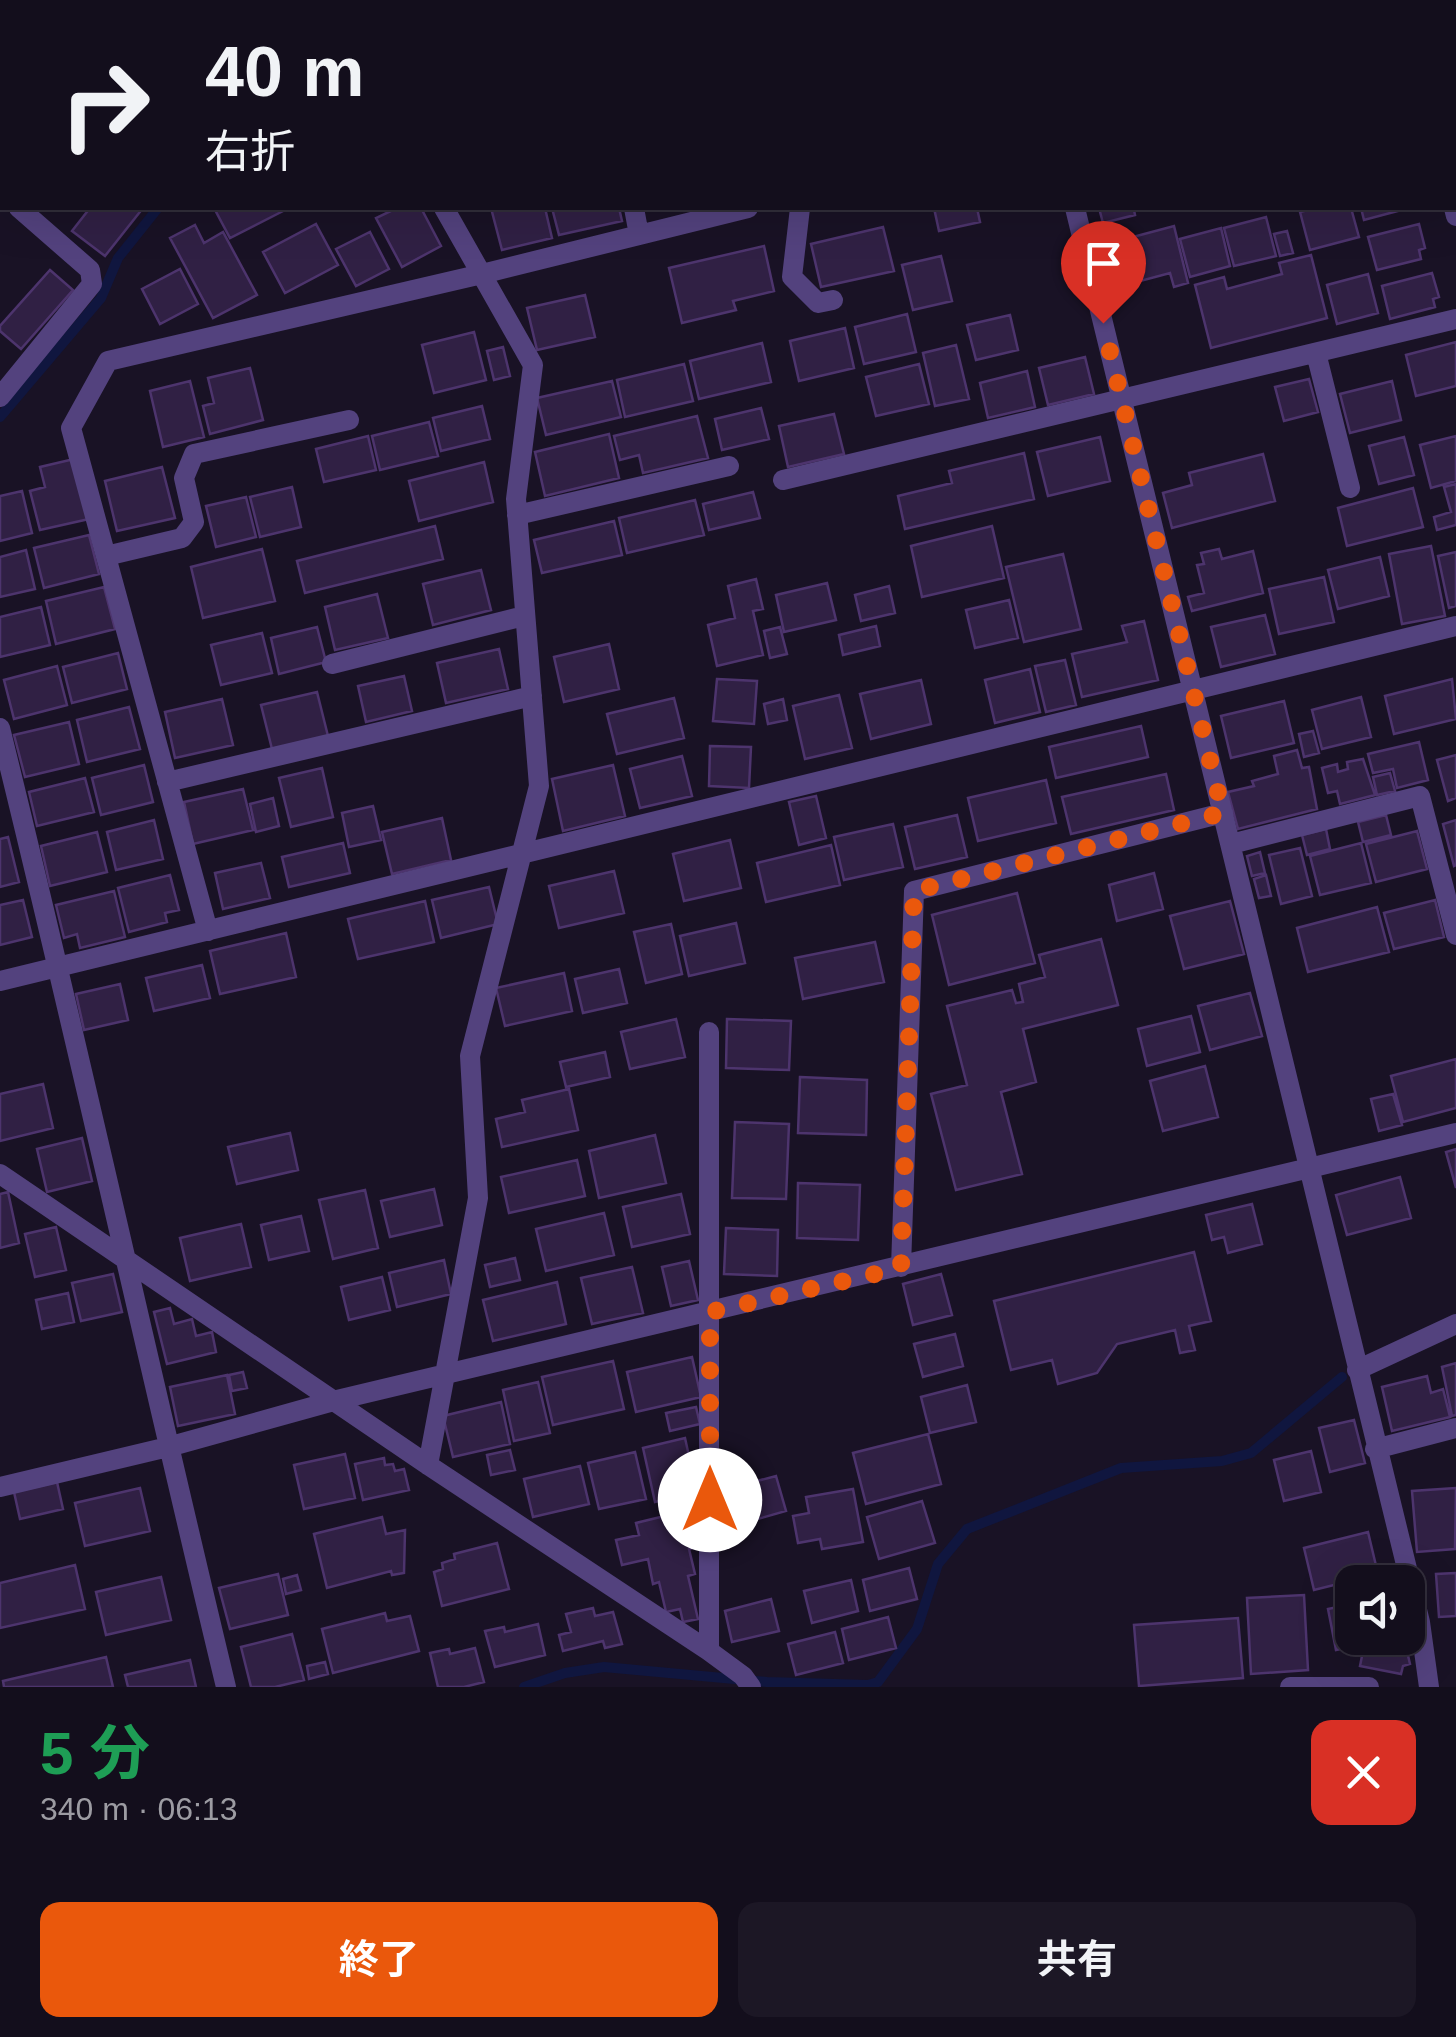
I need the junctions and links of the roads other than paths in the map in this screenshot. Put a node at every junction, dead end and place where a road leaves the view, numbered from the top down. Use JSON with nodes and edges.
{"nodes":[{"id":1,"x":21,"y":210,"type":"edge"},
{"id":2,"x":445,"y":210,"type":"edge"},
{"id":3,"x":634,"y":210,"type":"edge"},
{"id":4,"x":740,"y":210,"type":"edge"},
{"id":5,"x":800,"y":210,"type":"edge"},
{"id":6,"x":1075,"y":210,"type":"edge"},
{"id":7,"x":640,"y":235,"type":"junction"},
{"id":8,"x":482,"y":274,"type":"junction"},
{"id":9,"x":833,"y":300,"type":"dead end"},
{"id":10,"x":1456,"y":319,"type":"edge"},
{"id":11,"x":1316,"y":353,"type":"junction"},
{"id":12,"x":0,"y":397,"type":"edge"},
{"id":13,"x":1122,"y":400,"type":"junction"},
{"id":14,"x":349,"y":420,"type":"dead end"},
{"id":15,"x":729,"y":466,"type":"dead end"},
{"id":16,"x":783,"y":480,"type":"dead end"},
{"id":17,"x":1350,"y":488,"type":"dead end"},
{"id":18,"x":516,"y":515,"type":"junction"},
{"id":19,"x":106,"y":556,"type":"junction"},
{"id":20,"x":524,"y":616,"type":"junction"},
{"id":21,"x":1456,"y":626,"type":"edge"},
{"id":22,"x":332,"y":664,"type":"dead end"},
{"id":23,"x":1193,"y":690,"type":"junction"},
{"id":24,"x":532,"y":696,"type":"junction"},
{"id":25,"x":0,"y":728,"type":"edge"},
{"id":26,"x":167,"y":782,"type":"junction"},
{"id":27,"x":1223,"y":813,"type":"junction"},
{"id":28,"x":1231,"y":844,"type":"junction"},
{"id":29,"x":523,"y":853,"type":"junction"},
{"id":30,"x":208,"y":931,"type":"junction"},
{"id":31,"x":1456,"y":935,"type":"edge"},
{"id":32,"x":59,"y":966,"type":"junction"},
{"id":33,"x":0,"y":981,"type":"edge"},
{"id":34,"x":709,"y":1032,"type":"dead end"},
{"id":35,"x":1456,"y":1133,"type":"edge"},
{"id":36,"x":1309,"y":1166,"type":"junction"},
{"id":37,"x":0,"y":1174,"type":"edge"},
{"id":38,"x":128,"y":1260,"type":"junction"},
{"id":39,"x":901,"y":1268,"type":"junction"},
{"id":40,"x":710,"y":1312,"type":"junction"},
{"id":41,"x":1456,"y":1324,"type":"edge"},
{"id":42,"x":1358,"y":1370,"type":"junction"},
{"id":43,"x":443,"y":1375,"type":"junction"},
{"id":44,"x":337,"y":1400,"type":"junction"},
{"id":45,"x":1456,"y":1428,"type":"edge"},
{"id":46,"x":168,"y":1447,"type":"junction"},
{"id":47,"x":1376,"y":1449,"type":"junction"},
{"id":48,"x":428,"y":1465,"type":"junction"},
{"id":49,"x":0,"y":1486,"type":"edge"},
{"id":50,"x":709,"y":1651,"type":"junction"},
{"id":51,"x":226,"y":1687,"type":"edge"},
{"id":52,"x":751,"y":1687,"type":"edge"},
{"id":53,"x":1290,"y":1687,"type":"edge"},
{"id":54,"x":1370,"y":1687,"type":"edge"},
{"id":55,"x":1429,"y":1687,"type":"edge"}],
"edges":[{"from":1,"to":12,"type":"street"},
{"from":2,"to":8,"type":"street"},
{"from":3,"to":7,"type":"street"},
{"from":4,"to":7,"type":"street"},
{"from":5,"to":9,"type":"street"},
{"from":6,"to":13,"type":"street"},
{"from":7,"to":8,"type":"street"},
{"from":8,"to":18,"type":"street"},
{"from":8,"to":19,"type":"street"},
{"from":10,"to":11,"type":"street"},
{"from":11,"to":13,"type":"street"},
{"from":11,"to":17,"type":"street"},
{"from":13,"to":16,"type":"street"},
{"from":13,"to":23,"type":"street"},
{"from":14,"to":19,"type":"street"},
{"from":15,"to":18,"type":"street"},
{"from":18,"to":20,"type":"street"},
{"from":19,"to":26,"type":"street"},
{"from":20,"to":22,"type":"street"},
{"from":20,"to":24,"type":"street"},
{"from":21,"to":23,"type":"street"},
{"from":23,"to":27,"type":"street"},
{"from":23,"to":29,"type":"street"},
{"from":24,"to":26,"type":"street"},
{"from":24,"to":29,"type":"street"},
{"from":25,"to":32,"type":"street"},
{"from":26,"to":30,"type":"street"},
{"from":27,"to":28,"type":"street"},
{"from":27,"to":39,"type":"street"},
{"from":28,"to":31,"type":"street"},
{"from":28,"to":36,"type":"street"},
{"from":29,"to":30,"type":"street"},
{"from":29,"to":43,"type":"street"},
{"from":30,"to":32,"type":"street"},
{"from":32,"to":33,"type":"street"},
{"from":32,"to":38,"type":"street"},
{"from":34,"to":40,"type":"street"},
{"from":35,"to":36,"type":"street"},
{"from":36,"to":39,"type":"street"},
{"from":36,"to":42,"type":"street"},
{"from":37,"to":38,"type":"street"},
{"from":38,"to":44,"type":"street"},
{"from":38,"to":46,"type":"street"},
{"from":39,"to":40,"type":"street"},
{"from":40,"to":43,"type":"street"},
{"from":40,"to":50,"type":"street"},
{"from":41,"to":42,"type":"street"},
{"from":42,"to":47,"type":"street"},
{"from":43,"to":44,"type":"street"},
{"from":43,"to":48,"type":"street"},
{"from":44,"to":46,"type":"street"},
{"from":44,"to":48,"type":"street"},
{"from":45,"to":47,"type":"street"},
{"from":46,"to":49,"type":"street"},
{"from":46,"to":51,"type":"street"},
{"from":47,"to":55,"type":"street"},
{"from":48,"to":50,"type":"street"},
{"from":50,"to":52,"type":"street"},
{"from":53,"to":54,"type":"street"}]}
